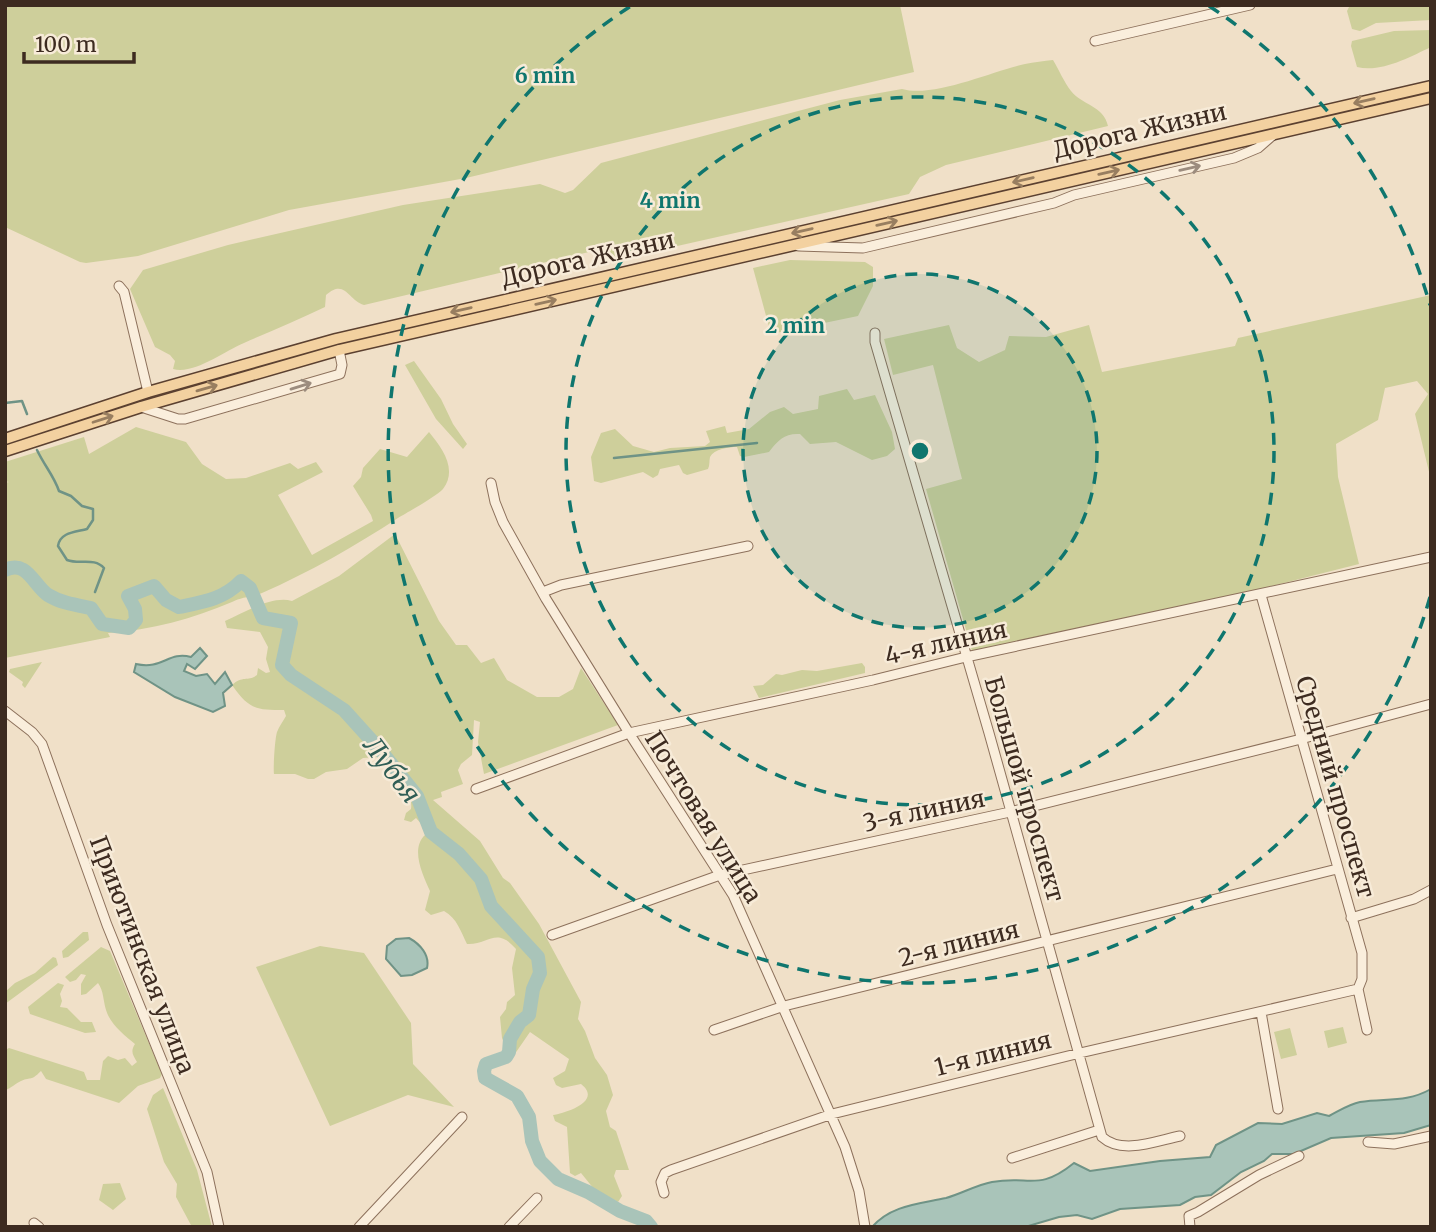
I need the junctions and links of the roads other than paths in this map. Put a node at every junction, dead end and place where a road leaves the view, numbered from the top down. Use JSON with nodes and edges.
{"nodes":[{"id":1,"x":1250,"y":5,"type":"edge"},
{"id":2,"x":1095,"y":41,"type":"dead end"},
{"id":3,"x":1431,"y":86,"type":"edge"},
{"id":4,"x":1431,"y":98,"type":"edge"},
{"id":5,"x":1274,"y":134,"type":"junction"},
{"id":6,"x":789,"y":246,"type":"junction"},
{"id":7,"x":119,"y":285,"type":"dead end"},
{"id":8,"x":875,"y":333,"type":"dead end"},
{"id":9,"x":339,"y":350,"type":"junction"},
{"id":10,"x":148,"y":392,"type":"junction"},
{"id":11,"x":141,"y":407,"type":"junction"},
{"id":12,"x":5,"y":439,"type":"edge"},
{"id":13,"x":5,"y":451,"type":"edge"},
{"id":14,"x":491,"y":483,"type":"dead end"},
{"id":15,"x":748,"y":546,"type":"dead end"},
{"id":16,"x":1431,"y":556,"type":"edge"},
{"id":17,"x":543,"y":593,"type":"junction"},
{"id":18,"x":1261,"y":595,"type":"junction"},
{"id":19,"x":966,"y":657,"type":"junction"},
{"id":20,"x":1431,"y":704,"type":"edge"},
{"id":21,"x":5,"y":711,"type":"edge"},
{"id":22,"x":629,"y":733,"type":"junction"},
{"id":23,"x":1301,"y":739,"type":"junction"},
{"id":24,"x":476,"y":789,"type":"dead end"},
{"id":25,"x":1010,"y":812,"type":"junction"},
{"id":26,"x":1337,"y":869,"type":"junction"},
{"id":27,"x":720,"y":875,"type":"junction"},
{"id":28,"x":1431,"y":890,"type":"edge"},
{"id":29,"x":1351,"y":918,"type":"junction"},
{"id":30,"x":552,"y":935,"type":"dead end"},
{"id":31,"x":1048,"y":942,"type":"junction"},
{"id":32,"x":1357,"y":989,"type":"junction"},
{"id":33,"x":784,"y":1006,"type":"junction"},
{"id":34,"x":1261,"y":1012,"type":"junction"},
{"id":35,"x":715,"y":1030,"type":"dead end"},
{"id":36,"x":1367,"y":1030,"type":"dead end"},
{"id":37,"x":1080,"y":1053,"type":"junction"},
{"id":38,"x":1278,"y":1109,"type":"dead end"},
{"id":39,"x":832,"y":1114,"type":"junction"},
{"id":40,"x":463,"y":1117,"type":"dead end"},
{"id":41,"x":1099,"y":1130,"type":"junction"},
{"id":42,"x":1180,"y":1136,"type":"dead end"},
{"id":43,"x":1431,"y":1136,"type":"edge"},
{"id":44,"x":1368,"y":1142,"type":"dead end"},
{"id":45,"x":1298,"y":1156,"type":"dead end"},
{"id":46,"x":1012,"y":1158,"type":"dead end"},
{"id":47,"x":664,"y":1192,"type":"dead end"},
{"id":48,"x":537,"y":1198,"type":"dead end"},
{"id":49,"x":219,"y":1227,"type":"edge"},
{"id":50,"x":359,"y":1227,"type":"edge"},
{"id":51,"x":509,"y":1227,"type":"edge"},
{"id":52,"x":865,"y":1227,"type":"edge"},
{"id":53,"x":1190,"y":1227,"type":"edge"}],
"edges":[{"from":1,"to":2,"type":"street"},
{"from":3,"to":10,"type":"main road","name":"Дорога Жизни","one_way":true},
{"from":4,"to":5,"type":"main road","name":"Дорога Жизни"},
{"from":6,"to":5,"type":"main road","name":"Дорога Жизни","one_way":true},
{"from":6,"to":5,"type":"street","one_way":true},
{"from":9,"to":6,"type":"main road","name":"Дорога Жизни","one_way":true},
{"from":7,"to":10,"type":"street"},
{"from":8,"to":19,"type":"street","name":"Большой проспект"},
{"from":11,"to":9,"type":"main road","name":"Дорога Жизни","one_way":true},
{"from":11,"to":9,"type":"street","one_way":true},
{"from":10,"to":12,"type":"main road","name":"Дорога Жизни"},
{"from":13,"to":11,"type":"main road","name":"Дорога Жизни","one_way":true},
{"from":14,"to":17,"type":"street","name":"Почтовая улица"},
{"from":15,"to":17,"type":"street"},
{"from":16,"to":18,"type":"street","name":"4-я линия"},
{"from":17,"to":22,"type":"street","name":"Почтовая улица"},
{"from":18,"to":19,"type":"street","name":"4-я линия"},
{"from":18,"to":23,"type":"street","name":"Средний проспект"},
{"from":19,"to":22,"type":"street","name":"4-я линия"},
{"from":19,"to":25,"type":"street","name":"Большой проспект"},
{"from":20,"to":23,"type":"street","name":"3-я линия"},
{"from":21,"to":49,"type":"street","name":"Приютинская улица"},
{"from":22,"to":24,"type":"street","name":"4-я линия"},
{"from":22,"to":27,"type":"street","name":"Почтовая улица"},
{"from":23,"to":25,"type":"street","name":"3-я линия"},
{"from":23,"to":26,"type":"street","name":"Средний проспект"},
{"from":25,"to":27,"type":"street","name":"3-я линия"},
{"from":25,"to":31,"type":"street","name":"Большой проспект"},
{"from":26,"to":29,"type":"street","name":"Средний проспект"},
{"from":26,"to":31,"type":"street","name":"2-я линия"},
{"from":27,"to":30,"type":"street","name":"3-я линия"},
{"from":27,"to":33,"type":"street","name":"Почтовая улица"},
{"from":28,"to":29,"type":"street"},
{"from":29,"to":32,"type":"street","name":"Средний проспект"},
{"from":31,"to":33,"type":"street","name":"2-я линия"},
{"from":31,"to":37,"type":"street","name":"Большой проспект"},
{"from":32,"to":34,"type":"street","name":"1-я линия"},
{"from":32,"to":36,"type":"street"},
{"from":33,"to":35,"type":"street","name":"2-я линия"},
{"from":33,"to":39,"type":"street","name":"Почтовая улица"},
{"from":34,"to":37,"type":"street","name":"1-я линия"},
{"from":34,"to":38,"type":"street"},
{"from":37,"to":39,"type":"street","name":"1-я линия"},
{"from":37,"to":41,"type":"street","name":"Большой проспект"},
{"from":39,"to":47,"type":"street","name":"1-я линия"},
{"from":39,"to":52,"type":"street","name":"Почтовая улица"},
{"from":40,"to":50,"type":"street"},
{"from":41,"to":42,"type":"street"},
{"from":41,"to":46,"type":"street"},
{"from":43,"to":44,"type":"street"},
{"from":45,"to":53,"type":"street"},
{"from":48,"to":51,"type":"street"}]}
